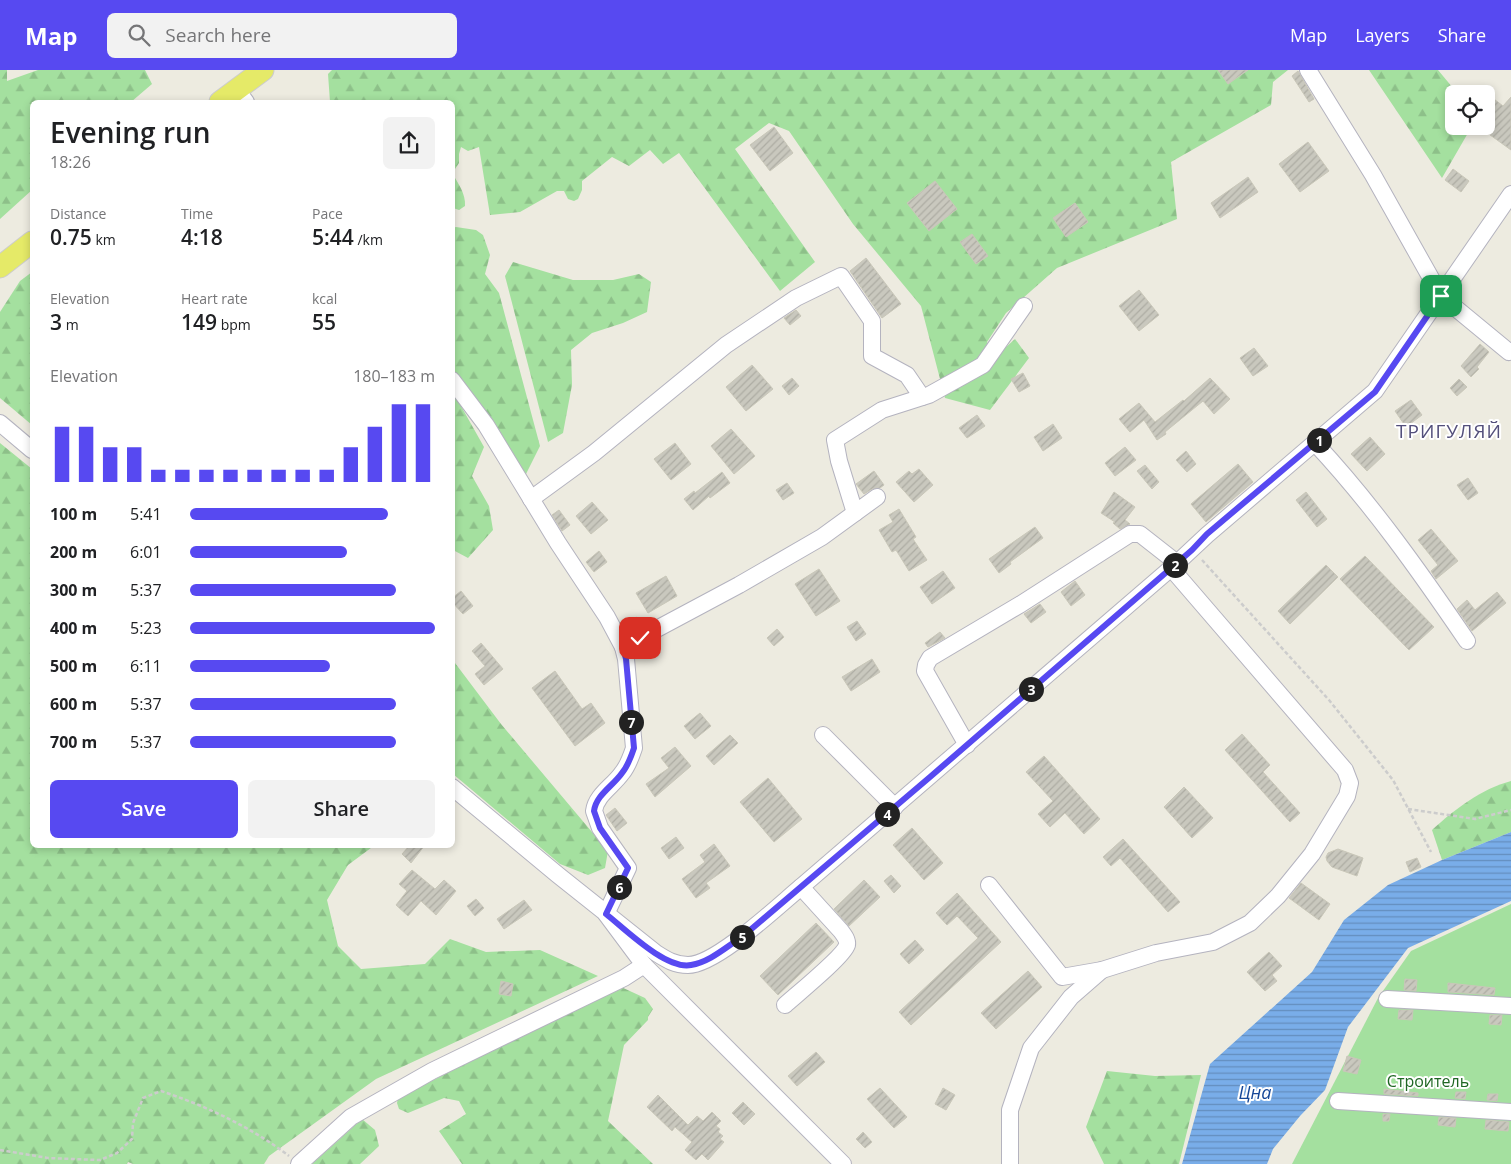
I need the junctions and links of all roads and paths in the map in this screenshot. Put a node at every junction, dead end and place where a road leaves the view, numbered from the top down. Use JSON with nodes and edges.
{"nodes":[{"id":1,"x":263,"y":70,"type":"edge"},
{"id":2,"x":1308,"y":70,"type":"edge"},
{"id":3,"x":242,"y":96,"type":"edge"},
{"id":4,"x":227,"y":100,"type":"edge"},
{"id":5,"x":1511,"y":194,"type":"edge"},
{"id":6,"x":30,"y":244,"type":"edge"},
{"id":7,"x":0,"y":267,"type":"edge"},
{"id":8,"x":1441,"y":296,"type":"junction"},
{"id":9,"x":1024,"y":306,"type":"dead end"},
{"id":10,"x":1510,"y":352,"type":"edge"},
{"id":11,"x":455,"y":384,"type":"edge"},
{"id":12,"x":922,"y":397,"type":"junction"},
{"id":13,"x":0,"y":423,"type":"edge"},
{"id":14,"x":1315,"y":443,"type":"junction"},
{"id":15,"x":30,"y":448,"type":"edge"},
{"id":16,"x":877,"y":497,"type":"dead end"},
{"id":17,"x":531,"y":499,"type":"junction"},
{"id":18,"x":855,"y":513,"type":"junction"},
{"id":19,"x":1192,"y":550,"type":"junction"},
{"id":20,"x":1174,"y":565,"type":"junction"},
{"id":21,"x":1467,"y":641,"type":"dead end"},
{"id":22,"x":623,"y":647,"type":"junction"},
{"id":23,"x":823,"y":736,"type":"dead end"},
{"id":24,"x":967,"y":745,"type":"junction"},
{"id":25,"x":455,"y":789,"type":"edge"},
{"id":26,"x":895,"y":807,"type":"junction"},
{"id":27,"x":1408,"y":809,"type":"junction"},
{"id":28,"x":1511,"y":810,"type":"edge"},
{"id":29,"x":1431,"y":852,"type":"dead end"},
{"id":30,"x":989,"y":885,"type":"dead end"},
{"id":31,"x":801,"y":887,"type":"junction"},
{"id":32,"x":606,"y":914,"type":"junction"},
{"id":33,"x":644,"y":965,"type":"junction"},
{"id":34,"x":1102,"y":970,"type":"junction"},
{"id":35,"x":1388,"y":999,"type":"dead end"},
{"id":36,"x":785,"y":1005,"type":"dead end"},
{"id":37,"x":1511,"y":1006,"type":"edge"},
{"id":38,"x":1338,"y":1101,"type":"dead end"},
{"id":39,"x":1511,"y":1112,"type":"edge"},
{"id":40,"x":0,"y":1150,"type":"edge"},
{"id":41,"x":299,"y":1164,"type":"edge"},
{"id":42,"x":843,"y":1164,"type":"edge"},
{"id":43,"x":1010,"y":1164,"type":"edge"}],
"edges":[{"from":1,"to":3,"type":"main road"},
{"from":2,"to":8,"type":"street"},
{"from":3,"to":4,"type":"main road"},
{"from":5,"to":8,"type":"street"},
{"from":6,"to":7,"type":"main road"},
{"from":8,"to":10,"type":"street"},
{"from":8,"to":14,"type":"street"},
{"from":9,"to":12,"type":"street"},
{"from":11,"to":17,"type":"street"},
{"from":12,"to":17,"type":"street"},
{"from":12,"to":18,"type":"street"},
{"from":13,"to":15,"type":"street"},
{"from":14,"to":19,"type":"street"},
{"from":14,"to":21,"type":"street"},
{"from":16,"to":18,"type":"street"},
{"from":17,"to":22,"type":"street"},
{"from":18,"to":22,"type":"street"},
{"from":19,"to":20,"type":"street"},
{"from":19,"to":27,"type":"path"},
{"from":20,"to":24,"type":"street"},
{"from":20,"to":24,"type":"street"},
{"from":20,"to":34,"type":"street"},
{"from":22,"to":32,"type":"street"},
{"from":23,"to":26,"type":"street"},
{"from":24,"to":26,"type":"street"},
{"from":25,"to":32,"type":"street"},
{"from":26,"to":31,"type":"street"},
{"from":27,"to":28,"type":"path"},
{"from":27,"to":29,"type":"path"},
{"from":30,"to":34,"type":"street"},
{"from":31,"to":32,"type":"street"},
{"from":31,"to":36,"type":"street"},
{"from":32,"to":33,"type":"street"},
{"from":33,"to":41,"type":"street"},
{"from":33,"to":42,"type":"street"},
{"from":34,"to":43,"type":"street"},
{"from":35,"to":37,"type":"street"},
{"from":38,"to":39,"type":"street"},
{"from":40,"to":41,"type":"path"}]}
